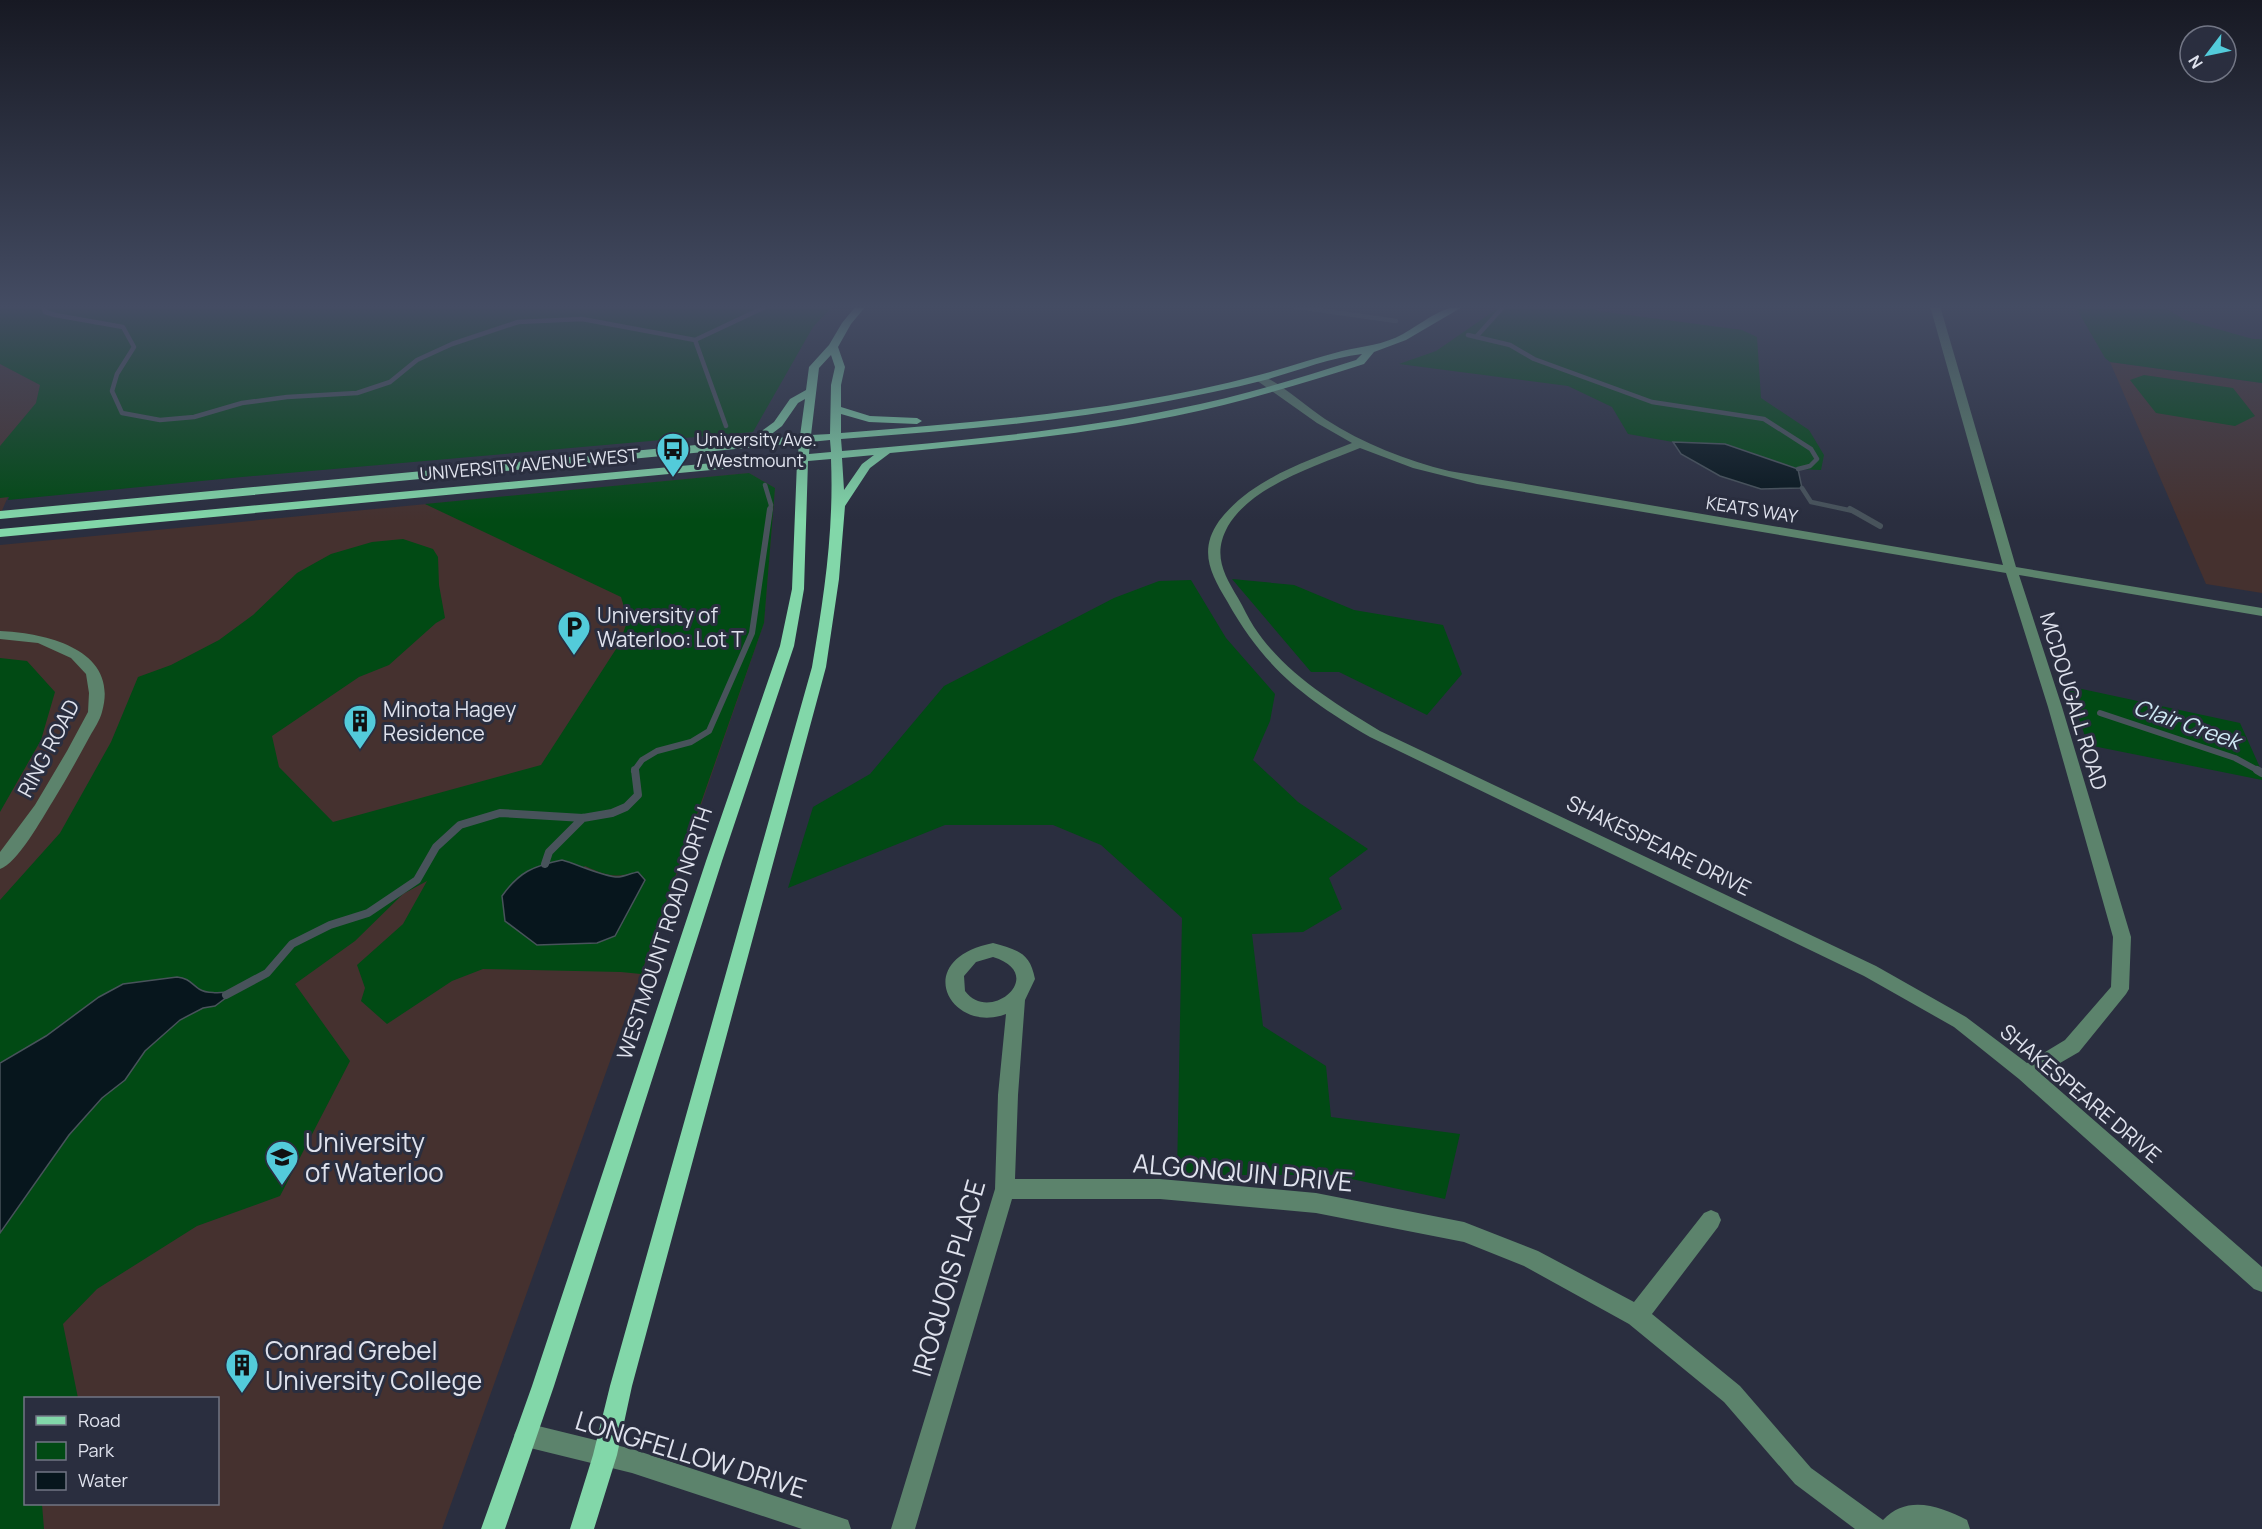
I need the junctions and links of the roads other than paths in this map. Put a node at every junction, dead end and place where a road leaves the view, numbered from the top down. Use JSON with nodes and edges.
{"nodes":[{"id":1,"x":812,"y":377,"type":"edge"},
{"id":2,"x":838,"y":377,"type":"edge"},
{"id":3,"x":1309,"y":377,"type":"edge"},
{"id":4,"x":1956,"y":377,"type":"edge"},
{"id":5,"x":1260,"y":378,"type":"joint"},
{"id":6,"x":1274,"y":388,"type":"junction"},
{"id":7,"x":810,"y":392,"type":"junction"},
{"id":8,"x":837,"y":409,"type":"junction"},
{"id":9,"x":961,"y":425,"type":"junction"},
{"id":10,"x":835,"y":437,"type":"junction"},
{"id":11,"x":751,"y":443,"type":"junction"},
{"id":12,"x":1360,"y":444,"type":"junction"},
{"id":13,"x":804,"y":448,"type":"junction"},
{"id":14,"x":888,"y":449,"type":"junction"},
{"id":15,"x":836,"y":454,"type":"junction"},
{"id":16,"x":839,"y":506,"type":"junction"},
{"id":17,"x":0,"y":515,"type":"edge"},
{"id":18,"x":0,"y":533,"type":"edge"},
{"id":19,"x":2011,"y":570,"type":"junction"},
{"id":20,"x":2262,"y":612,"type":"edge"},
{"id":21,"x":0,"y":635,"type":"edge"},
{"id":22,"x":0,"y":863,"type":"edge"},
{"id":23,"x":1016,"y":1000,"type":"dead end"},
{"id":24,"x":2026,"y":1073,"type":"junction"},
{"id":25,"x":1005,"y":1189,"type":"junction"},
{"id":26,"x":1712,"y":1220,"type":"dead end"},
{"id":27,"x":2262,"y":1281,"type":"edge"},
{"id":28,"x":1637,"y":1316,"type":"junction"},
{"id":29,"x":526,"y":1434,"type":"junction"},
{"id":30,"x":605,"y":1455,"type":"junction"},
{"id":31,"x":493,"y":1529,"type":"edge"},
{"id":32,"x":582,"y":1529,"type":"edge"},
{"id":33,"x":839,"y":1529,"type":"edge"},
{"id":34,"x":903,"y":1529,"type":"edge"},
{"id":35,"x":1875,"y":1529,"type":"edge"},
{"id":36,"x":1892,"y":1529,"type":"edge"},
{"id":37,"x":1958,"y":1529,"type":"edge"}],
"edges":[{"from":1,"to":7,"type":"main road","name":"WESTMOUNT ROAD NORTH"},
{"from":2,"to":8,"type":"main road"},
{"from":3,"to":6,"type":"main road","name":"UNIVERSITY AVENUE WEST"},
{"from":4,"to":19,"type":"street","name":"MCDOUGALL ROAD"},
{"from":5,"to":6,"type":"street","name":"KEATS WAY"},
{"from":5,"to":9,"type":"main road","name":"UNIVERSITY AVENUE WEST"},
{"from":6,"to":12,"type":"street","name":"KEATS WAY"},
{"from":6,"to":14,"type":"main road","name":"UNIVERSITY AVENUE WEST"},
{"from":7,"to":11,"type":"main road"},
{"from":7,"to":13,"type":"main road","name":"WESTMOUNT ROAD NORTH"},
{"from":8,"to":9,"type":"main road"},
{"from":8,"to":10,"type":"main road"},
{"from":9,"to":10,"type":"main road","name":"UNIVERSITY AVENUE WEST"},
{"from":10,"to":13,"type":"main road","name":"UNIVERSITY AVENUE WEST"},
{"from":10,"to":15,"type":"main road"},
{"from":11,"to":13,"type":"main road","name":"UNIVERSITY AVENUE WEST"},
{"from":11,"to":17,"type":"main road","name":"UNIVERSITY AVENUE WEST"},
{"from":12,"to":19,"type":"street","name":"KEATS WAY"},
{"from":12,"to":24,"type":"street","name":"SHAKESPEARE DRIVE"},
{"from":13,"to":15,"type":"main road","name":"UNIVERSITY AVENUE WEST"},
{"from":13,"to":18,"type":"main road","name":"UNIVERSITY AVENUE WEST"},
{"from":13,"to":29,"type":"main road","name":"WESTMOUNT ROAD NORTH"},
{"from":14,"to":15,"type":"main road","name":"UNIVERSITY AVENUE WEST"},
{"from":14,"to":16,"type":"main road"},
{"from":15,"to":16,"type":"main road"},
{"from":16,"to":30,"type":"main road"},
{"from":19,"to":20,"type":"street","name":"KEATS WAY"},
{"from":19,"to":24,"type":"street","name":"MCDOUGALL ROAD"},
{"from":21,"to":22,"type":"street","name":"RING ROAD"},
{"from":23,"to":25,"type":"street","name":"IROQUOIS PLACE"},
{"from":24,"to":27,"type":"street","name":"SHAKESPEARE DRIVE"},
{"from":25,"to":28,"type":"street","name":"ALGONQUIN DRIVE"},
{"from":25,"to":34,"type":"street","name":"IROQUOIS PLACE"},
{"from":26,"to":28,"type":"street"},
{"from":28,"to":35,"type":"street","name":"ALGONQUIN DRIVE"},
{"from":29,"to":30,"type":"street","name":"LONGFELLOW DRIVE"},
{"from":29,"to":31,"type":"main road","name":"WESTMOUNT ROAD NORTH"},
{"from":30,"to":32,"type":"main road"},
{"from":30,"to":33,"type":"street","name":"LONGFELLOW DRIVE"},
{"from":36,"to":37,"type":"street"}]}
